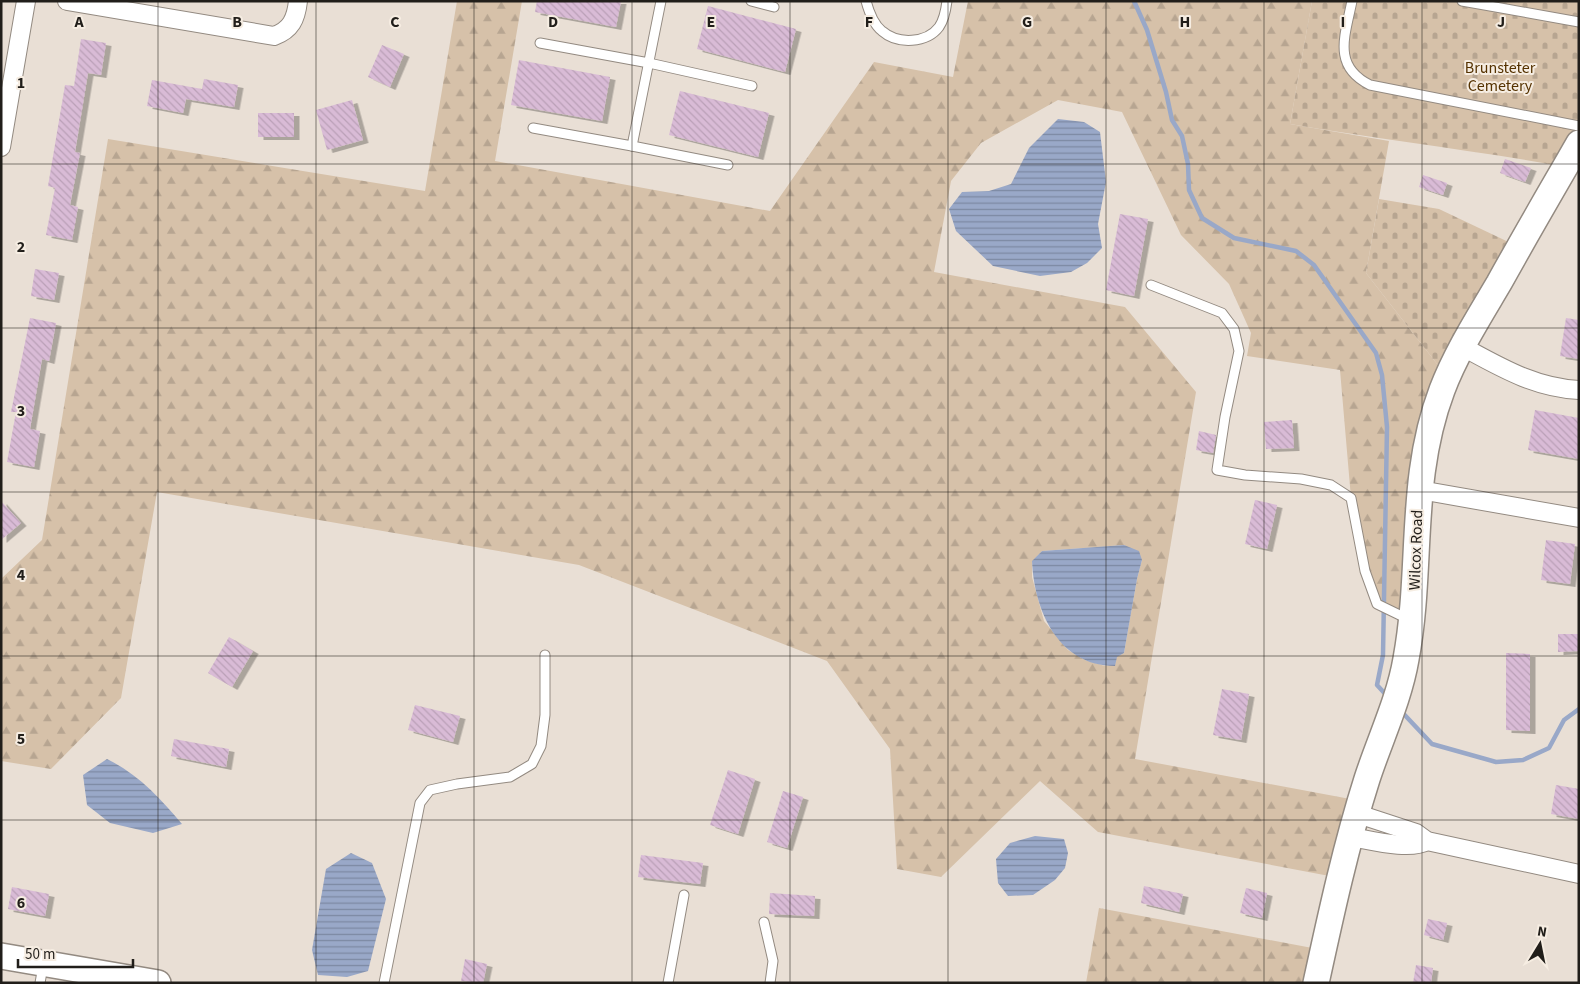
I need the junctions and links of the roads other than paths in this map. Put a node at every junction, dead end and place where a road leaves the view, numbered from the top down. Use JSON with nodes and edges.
{"nodes":[{"id":1,"x":26,"y":1,"type":"edge"},
{"id":2,"x":68,"y":1,"type":"edge"},
{"id":3,"x":298,"y":1,"type":"edge"},
{"id":4,"x":661,"y":1,"type":"edge"},
{"id":5,"x":751,"y":1,"type":"edge"},
{"id":6,"x":866,"y":1,"type":"edge"},
{"id":7,"x":947,"y":1,"type":"edge"},
{"id":8,"x":1352,"y":1,"type":"edge"},
{"id":9,"x":1462,"y":1,"type":"edge"},
{"id":10,"x":774,"y":6,"type":"dead end"},
{"id":11,"x":1579,"y":22,"type":"edge"},
{"id":12,"x":540,"y":43,"type":"dead end"},
{"id":13,"x":649,"y":63,"type":"junction"},
{"id":14,"x":752,"y":86,"type":"dead end"},
{"id":15,"x":1579,"y":126,"type":"edge"},
{"id":16,"x":533,"y":128,"type":"dead end"},
{"id":17,"x":1579,"y":143,"type":"edge"},
{"id":18,"x":632,"y":146,"type":"junction"},
{"id":19,"x":1,"y":147,"type":"edge"},
{"id":20,"x":728,"y":165,"type":"dead end"},
{"id":21,"x":1151,"y":285,"type":"dead end"},
{"id":22,"x":1463,"y":346,"type":"junction"},
{"id":23,"x":1579,"y":390,"type":"edge"},
{"id":24,"x":1420,"y":490,"type":"junction"},
{"id":25,"x":1579,"y":518,"type":"edge"},
{"id":26,"x":1412,"y":621,"type":"junction"},
{"id":27,"x":545,"y":655,"type":"dead end"},
{"id":28,"x":1354,"y":826,"type":"junction"},
{"id":29,"x":1427,"y":841,"type":"junction"},
{"id":30,"x":1579,"y":874,"type":"edge"},
{"id":31,"x":684,"y":895,"type":"dead end"},
{"id":32,"x":764,"y":922,"type":"dead end"},
{"id":33,"x":1,"y":956,"type":"edge"},
{"id":34,"x":42,"y":973,"type":"edge"},
{"id":35,"x":93,"y":977,"type":"edge"},
{"id":36,"x":158,"y":983,"type":"edge"},
{"id":37,"x":384,"y":983,"type":"edge"},
{"id":38,"x":668,"y":983,"type":"edge"},
{"id":39,"x":770,"y":983,"type":"edge"},
{"id":40,"x":1316,"y":983,"type":"edge"}],
"edges":[{"from":1,"to":19,"type":"street"},
{"from":2,"to":3,"type":"street"},
{"from":4,"to":13,"type":"lane"},
{"from":5,"to":10,"type":"lane"},
{"from":6,"to":7,"type":"lane"},
{"from":8,"to":15,"type":"lane"},
{"from":9,"to":11,"type":"lane"},
{"from":12,"to":13,"type":"lane"},
{"from":13,"to":14,"type":"lane"},
{"from":13,"to":18,"type":"lane"},
{"from":16,"to":18,"type":"lane"},
{"from":17,"to":22,"type":"street","name":"Wilcox Road"},
{"from":18,"to":20,"type":"lane"},
{"from":21,"to":26,"type":"lane"},
{"from":22,"to":23,"type":"street"},
{"from":22,"to":24,"type":"street","name":"Wilcox Road"},
{"from":24,"to":25,"type":"street"},
{"from":24,"to":26,"type":"street","name":"Wilcox Road"},
{"from":26,"to":28,"type":"street","name":"Wilcox Road"},
{"from":27,"to":37,"type":"lane"},
{"from":28,"to":29,"type":"street"},
{"from":28,"to":29,"type":"street"},
{"from":28,"to":40,"type":"street","name":"Wilcox Road"},
{"from":29,"to":30,"type":"street"},
{"from":31,"to":38,"type":"lane"},
{"from":32,"to":39,"type":"lane"},
{"from":33,"to":34,"type":"street"},
{"from":34,"to":35,"type":"street"},
{"from":35,"to":36,"type":"street"}]}
